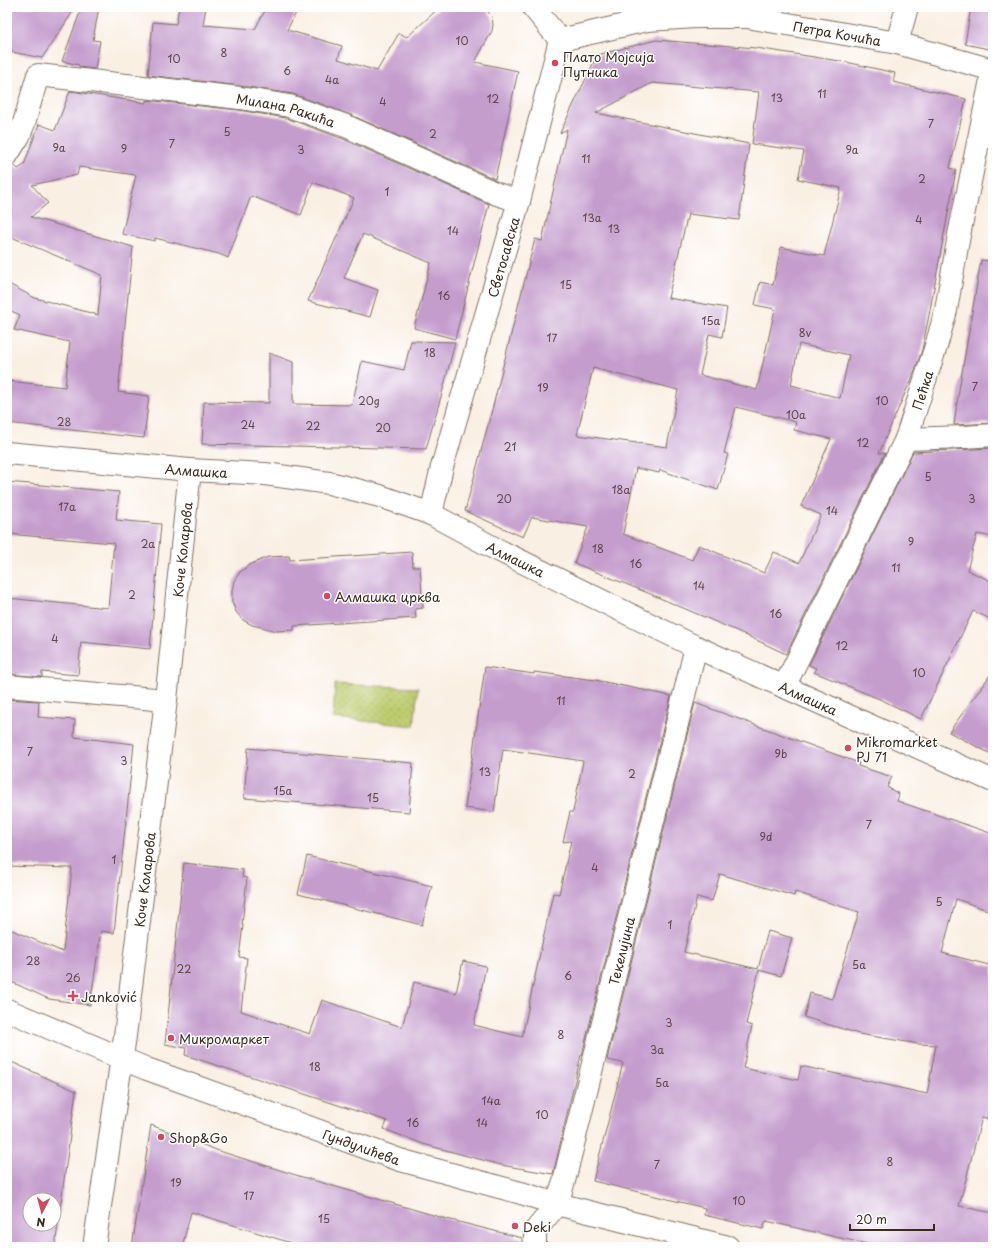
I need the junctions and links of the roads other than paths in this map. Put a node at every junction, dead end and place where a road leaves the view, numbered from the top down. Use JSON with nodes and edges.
{"nodes":[{"id":1,"x":533,"y":7,"type":"edge"},
{"id":2,"x":907,"y":7,"type":"edge"},
{"id":3,"x":560,"y":40,"type":"junction"},
{"id":4,"x":897,"y":43,"type":"junction"},
{"id":5,"x":993,"y":70,"type":"edge"},
{"id":6,"x":7,"y":155,"type":"edge"},
{"id":7,"x":519,"y":201,"type":"junction"},
{"id":8,"x":993,"y":435,"type":"edge"},
{"id":9,"x":906,"y":439,"type":"junction"},
{"id":10,"x":7,"y":453,"type":"edge"},
{"id":11,"x":190,"y":470,"type":"junction"},
{"id":12,"x":431,"y":514,"type":"junction"},
{"id":13,"x":696,"y":647,"type":"junction"},
{"id":14,"x":7,"y":686,"type":"edge"},
{"id":15,"x":784,"y":688,"type":"junction"},
{"id":16,"x":166,"y":700,"type":"junction"},
{"id":17,"x":993,"y":781,"type":"edge"},
{"id":18,"x":7,"y":1010,"type":"edge"},
{"id":19,"x":122,"y":1058,"type":"junction"},
{"id":20,"x":557,"y":1204,"type":"junction"},
{"id":21,"x":94,"y":1247,"type":"edge"},
{"id":22,"x":536,"y":1247,"type":"edge"},
{"id":23,"x":728,"y":1247,"type":"edge"}],
"edges":[{"from":1,"to":3,"type":"street"},
{"from":2,"to":4,"type":"street"},
{"from":3,"to":4,"type":"street","name":"Петра Кочића"},
{"from":3,"to":7,"type":"street","name":"Светосавска"},
{"from":4,"to":5,"type":"street","name":"Петра Кочића"},
{"from":5,"to":9,"type":"street","name":"Пећка"},
{"from":6,"to":7,"type":"street","name":"Милана Ракића"},
{"from":7,"to":12,"type":"street","name":"Светосавска"},
{"from":8,"to":9,"type":"street"},
{"from":9,"to":15,"type":"street","name":"Пећка"},
{"from":10,"to":11,"type":"street","name":"Алмашка"},
{"from":11,"to":12,"type":"street","name":"Алмашка"},
{"from":11,"to":16,"type":"street","name":"Коче Коларова"},
{"from":12,"to":13,"type":"street","name":"Алмашка"},
{"from":13,"to":15,"type":"street","name":"Алмашка"},
{"from":13,"to":20,"type":"street","name":"Текелијина"},
{"from":14,"to":16,"type":"street"},
{"from":15,"to":17,"type":"street","name":"Алмашка"},
{"from":16,"to":19,"type":"street","name":"Коче Коларова"},
{"from":18,"to":19,"type":"street","name":"Гундулићева"},
{"from":19,"to":20,"type":"street","name":"Гундулићева"},
{"from":19,"to":21,"type":"street","name":"Коче Коларова"},
{"from":20,"to":22,"type":"street","name":"Текелијина"},
{"from":20,"to":23,"type":"street","name":"Гундулићева"}]}
